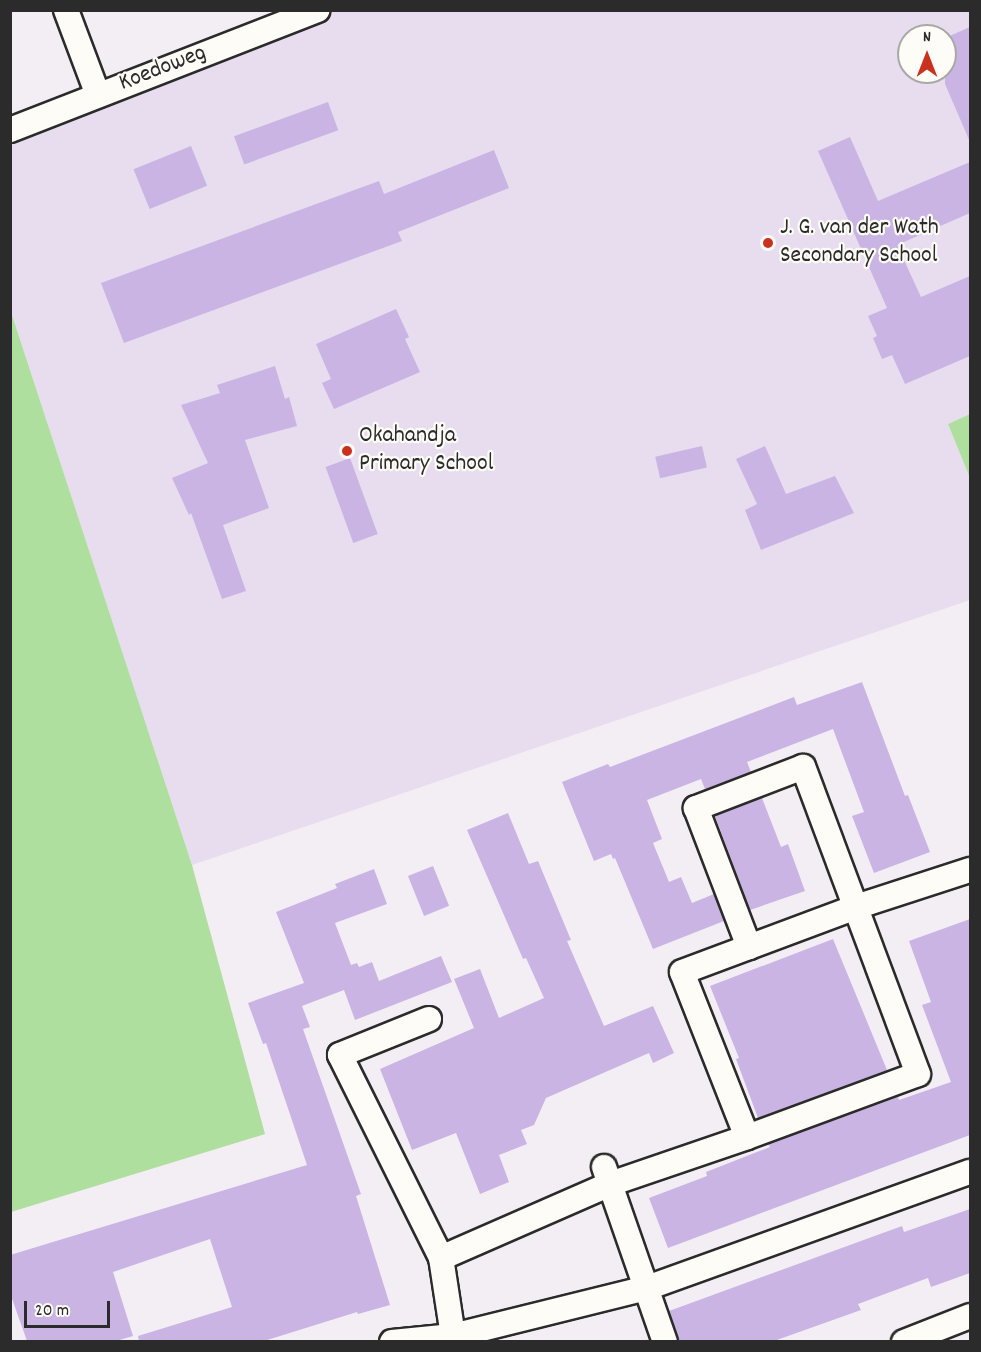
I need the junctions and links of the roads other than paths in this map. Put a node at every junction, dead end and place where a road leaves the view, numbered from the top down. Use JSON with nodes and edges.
{"nodes":[{"id":1,"x":66,"y":10,"type":"edge"},
{"id":2,"x":317,"y":10,"type":"edge"},
{"id":3,"x":98,"y":94,"type":"junction"},
{"id":4,"x":10,"y":130,"type":"edge"},
{"id":5,"x":970,"y":870,"type":"edge"},
{"id":6,"x":856,"y":908,"type":"junction"},
{"id":7,"x":749,"y":947,"type":"junction"},
{"id":8,"x":429,"y":1019,"type":"dead end"},
{"id":9,"x":747,"y":1137,"type":"junction"},
{"id":10,"x":970,"y":1172,"type":"edge"},
{"id":11,"x":607,"y":1175,"type":"junction"},
{"id":12,"x":441,"y":1258,"type":"junction"},
{"id":13,"x":647,"y":1288,"type":"junction"},
{"id":14,"x":970,"y":1317,"type":"edge"},
{"id":15,"x":453,"y":1336,"type":"junction"},
{"id":16,"x":392,"y":1341,"type":"edge"},
{"id":17,"x":664,"y":1341,"type":"edge"},
{"id":18,"x":904,"y":1341,"type":"edge"}],
"edges":[{"from":1,"to":3,"type":"street"},
{"from":2,"to":3,"type":"street","name":"Koedoweg"},
{"from":3,"to":4,"type":"street","name":"Koedoweg"},
{"from":5,"to":6,"type":"street"},
{"from":6,"to":7,"type":"street"},
{"from":6,"to":7,"type":"street"},
{"from":6,"to":9,"type":"street"},
{"from":7,"to":9,"type":"street"},
{"from":8,"to":12,"type":"street"},
{"from":9,"to":11,"type":"street"},
{"from":10,"to":13,"type":"street"},
{"from":11,"to":12,"type":"street"},
{"from":11,"to":13,"type":"street"},
{"from":12,"to":15,"type":"street"},
{"from":13,"to":15,"type":"street"},
{"from":13,"to":17,"type":"street"},
{"from":14,"to":18,"type":"street"},
{"from":15,"to":16,"type":"street"}]}
